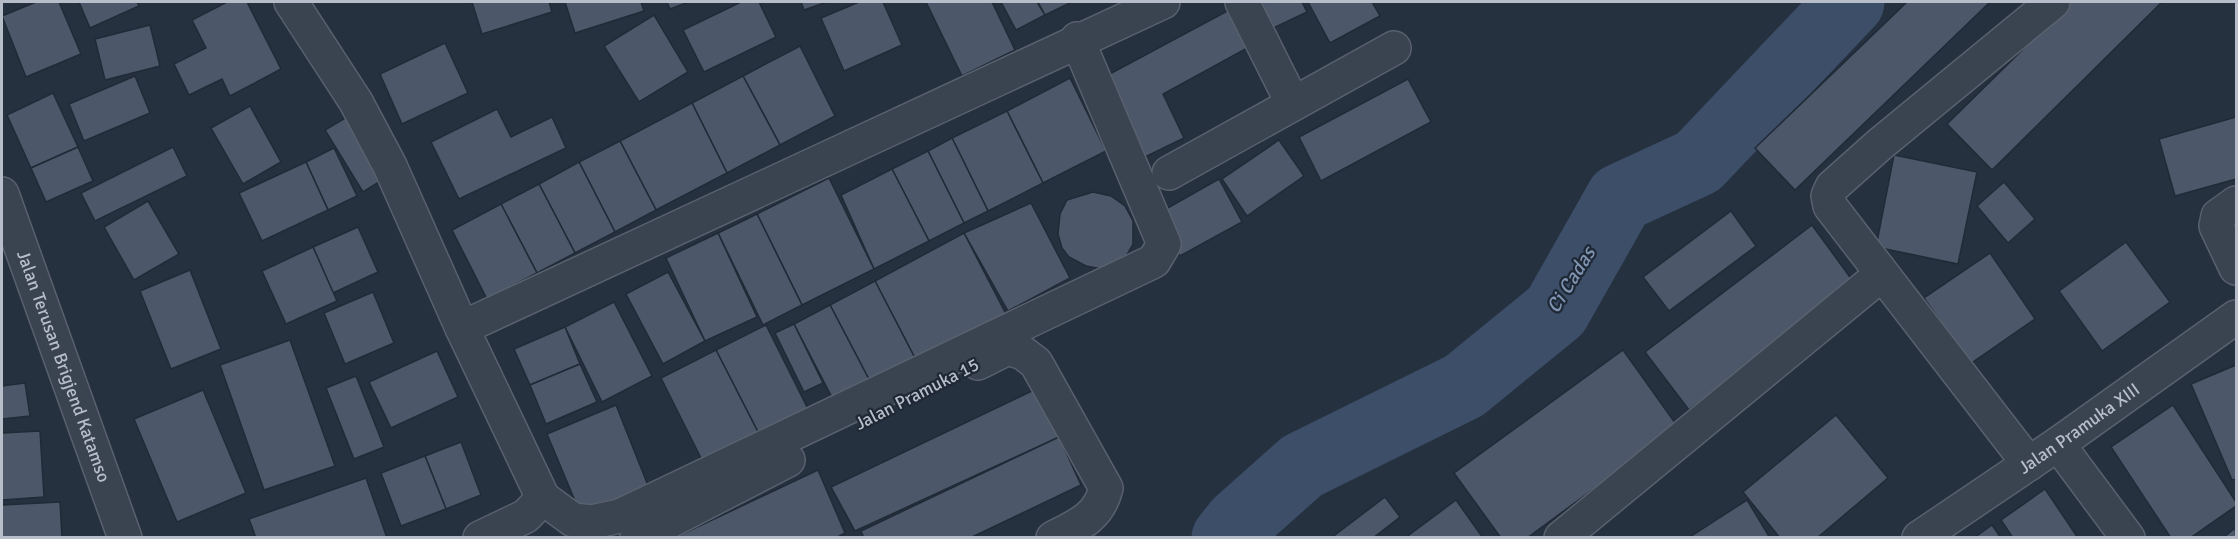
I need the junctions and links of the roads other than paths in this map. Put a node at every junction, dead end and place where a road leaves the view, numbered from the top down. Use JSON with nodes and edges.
{"nodes":[{"id":1,"x":291,"y":2,"type":"edge"},
{"id":2,"x":1163,"y":2,"type":"edge"},
{"id":3,"x":1242,"y":2,"type":"edge"},
{"id":4,"x":2053,"y":2,"type":"edge"},
{"id":5,"x":1077,"y":39,"type":"junction"},
{"id":6,"x":1394,"y":48,"type":"dead end"},
{"id":7,"x":1293,"y":104,"type":"junction"},
{"id":8,"x":1169,"y":173,"type":"dead end"},
{"id":9,"x":2,"y":194,"type":"edge"},
{"id":10,"x":2236,"y":203,"type":"edge"},
{"id":11,"x":2236,"y":268,"type":"edge"},
{"id":12,"x":1882,"y":274,"type":"junction"},
{"id":13,"x":2236,"y":318,"type":"edge"},
{"id":14,"x":462,"y":328,"type":"junction"},
{"id":15,"x":2058,"y":444,"type":"junction"},
{"id":16,"x":2029,"y":464,"type":"junction"},
{"id":17,"x":543,"y":498,"type":"junction"},
{"id":18,"x":125,"y":537,"type":"edge"},
{"id":19,"x":480,"y":537,"type":"edge"},
{"id":20,"x":638,"y":537,"type":"edge"},
{"id":21,"x":1053,"y":537,"type":"edge"},
{"id":22,"x":1561,"y":537,"type":"edge"},
{"id":23,"x":1919,"y":537,"type":"edge"},
{"id":24,"x":2128,"y":537,"type":"edge"}],
"edges":[{"from":1,"to":14,"type":"street"},
{"from":2,"to":5,"type":"street"},
{"from":3,"to":7,"type":"street"},
{"from":4,"to":12,"type":"street"},
{"from":5,"to":14,"type":"street"},
{"from":5,"to":17,"type":"street"},
{"from":6,"to":7,"type":"street"},
{"from":7,"to":8,"type":"street"},
{"from":9,"to":18,"type":"street","name":"Jalan Terusan Brigjend Katamso"},
{"from":10,"to":11,"type":"street"},
{"from":12,"to":16,"type":"street"},
{"from":12,"to":22,"type":"street"},
{"from":13,"to":15,"type":"street","name":"Jalan Pramuka XIII"},
{"from":14,"to":17,"type":"street"},
{"from":15,"to":16,"type":"street","name":"Jalan Pramuka XIII"},
{"from":15,"to":24,"type":"street"},
{"from":16,"to":23,"type":"street","name":"Jalan Pramuka XIII"},
{"from":17,"to":19,"type":"street"},
{"from":20,"to":21,"type":"street","name":"Jalan Pramuka 15"}]}
